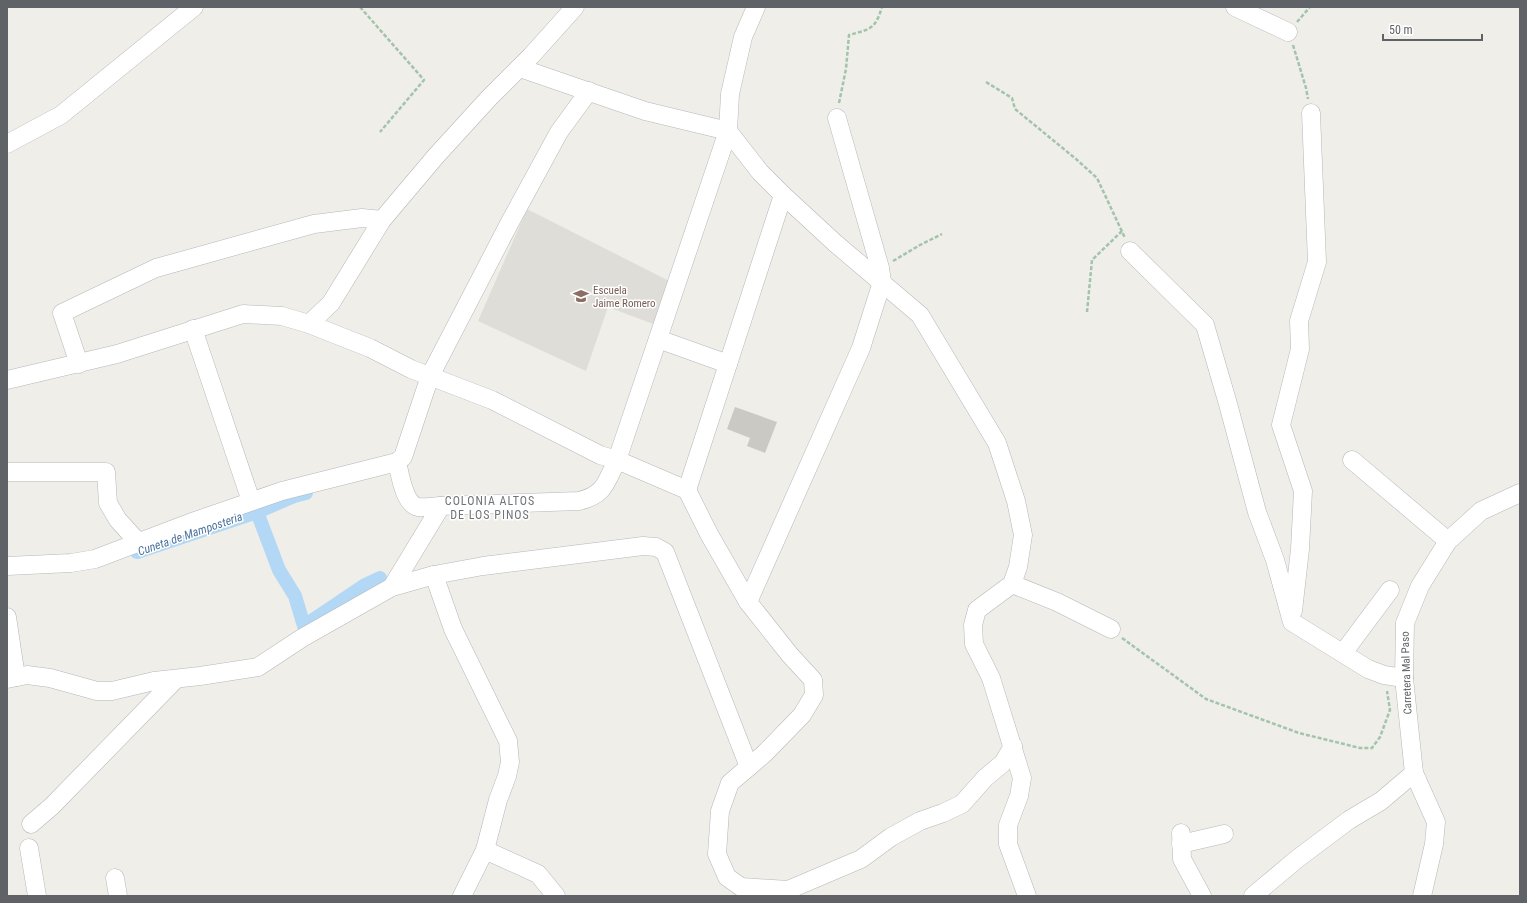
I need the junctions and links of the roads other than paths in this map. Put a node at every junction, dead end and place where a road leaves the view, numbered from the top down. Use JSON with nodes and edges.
{"nodes":[{"id":1,"x":194,"y":7,"type":"edge"},
{"id":2,"x":575,"y":7,"type":"edge"},
{"id":3,"x":756,"y":7,"type":"edge"},
{"id":4,"x":1236,"y":7,"type":"edge"},
{"id":5,"x":1288,"y":32,"type":"road end"},
{"id":6,"x":520,"y":68,"type":"junction"},
{"id":7,"x":589,"y":92,"type":"junction"},
{"id":8,"x":1311,"y":114,"type":"road end"},
{"id":9,"x":838,"y":118,"type":"road end"},
{"id":10,"x":728,"y":131,"type":"junction"},
{"id":11,"x":7,"y":144,"type":"edge"},
{"id":12,"x":783,"y":195,"type":"junction"},
{"id":13,"x":382,"y":220,"type":"junction"},
{"id":14,"x":1130,"y":251,"type":"road end"},
{"id":15,"x":881,"y":275,"type":"junction"},
{"id":16,"x":309,"y":324,"type":"junction"},
{"id":17,"x":193,"y":329,"type":"junction"},
{"id":18,"x":658,"y":339,"type":"junction"},
{"id":19,"x":78,"y":364,"type":"junction"},
{"id":20,"x":728,"y":364,"type":"junction"},
{"id":21,"x":430,"y":376,"type":"junction"},
{"id":22,"x":7,"y":380,"type":"edge"},
{"id":23,"x":617,"y":460,"type":"junction"},
{"id":24,"x":1352,"y":460,"type":"dead end"},
{"id":25,"x":397,"y":462,"type":"junction"},
{"id":26,"x":7,"y":472,"type":"edge"},
{"id":27,"x":687,"y":490,"type":"junction"},
{"id":28,"x":1520,"y":493,"type":"edge"},
{"id":29,"x":251,"y":502,"type":"junction"},
{"id":30,"x":441,"y":506,"type":"junction"},
{"id":31,"x":1448,"y":541,"type":"junction"},
{"id":32,"x":138,"y":542,"type":"junction"},
{"id":33,"x":7,"y":566,"type":"edge"},
{"id":34,"x":434,"y":575,"type":"junction"},
{"id":35,"x":1012,"y":584,"type":"junction"},
{"id":36,"x":392,"y":587,"type":"junction"},
{"id":37,"x":1390,"y":590,"type":"dead end"},
{"id":38,"x":748,"y":602,"type":"junction"},
{"id":39,"x":7,"y":617,"type":"edge"},
{"id":40,"x":1292,"y":622,"type":"junction"},
{"id":41,"x":1111,"y":629,"type":"road end"},
{"id":42,"x":1342,"y":653,"type":"junction"},
{"id":43,"x":11,"y":678,"type":"edge"},
{"id":44,"x":1404,"y":678,"type":"junction"},
{"id":45,"x":176,"y":679,"type":"junction"},
{"id":46,"x":1013,"y":746,"type":"junction"},
{"id":47,"x":749,"y":767,"type":"junction"},
{"id":48,"x":1414,"y":773,"type":"junction"},
{"id":49,"x":31,"y":824,"type":"dead end"},
{"id":50,"x":1224,"y":834,"type":"dead end"},
{"id":51,"x":29,"y":848,"type":"dead end"},
{"id":52,"x":484,"y":850,"type":"junction"},
{"id":53,"x":115,"y":878,"type":"dead end"},
{"id":54,"x":738,"y":892,"type":"edge"},
{"id":55,"x":37,"y":896,"type":"edge"},
{"id":56,"x":118,"y":896,"type":"edge"},
{"id":57,"x":462,"y":896,"type":"edge"},
{"id":58,"x":556,"y":896,"type":"edge"},
{"id":59,"x":1027,"y":896,"type":"edge"},
{"id":60,"x":1202,"y":896,"type":"edge"},
{"id":61,"x":1253,"y":896,"type":"edge"},
{"id":62,"x":1422,"y":896,"type":"edge"}],
"edges":[{"from":1,"to":11,"type":"street"},
{"from":2,"to":6,"type":"street"},
{"from":3,"to":10,"type":"street"},
{"from":4,"to":5,"type":"street"},
{"from":6,"to":7,"type":"street"},
{"from":6,"to":13,"type":"street"},
{"from":7,"to":10,"type":"street"},
{"from":7,"to":21,"type":"street"},
{"from":8,"to":40,"type":"street"},
{"from":9,"to":15,"type":"street"},
{"from":10,"to":12,"type":"street"},
{"from":10,"to":18,"type":"street"},
{"from":12,"to":15,"type":"street"},
{"from":12,"to":20,"type":"street"},
{"from":13,"to":16,"type":"street"},
{"from":13,"to":19,"type":"street"},
{"from":14,"to":40,"type":"street"},
{"from":15,"to":35,"type":"street"},
{"from":15,"to":38,"type":"street"},
{"from":16,"to":17,"type":"street"},
{"from":16,"to":21,"type":"street"},
{"from":17,"to":19,"type":"street"},
{"from":17,"to":29,"type":"street"},
{"from":18,"to":20,"type":"street"},
{"from":18,"to":23,"type":"street"},
{"from":19,"to":22,"type":"street"},
{"from":20,"to":27,"type":"street"},
{"from":21,"to":23,"type":"street"},
{"from":21,"to":25,"type":"street"},
{"from":23,"to":27,"type":"street"},
{"from":23,"to":30,"type":"street"},
{"from":24,"to":31,"type":"street"},
{"from":25,"to":29,"type":"street"},
{"from":25,"to":30,"type":"street"},
{"from":26,"to":32,"type":"street"},
{"from":27,"to":38,"type":"street"},
{"from":28,"to":31,"type":"street","name":"Carretera Mal Paso"},
{"from":29,"to":32,"type":"street"},
{"from":30,"to":36,"type":"street"},
{"from":31,"to":44,"type":"street","name":"Carretera Mal Paso"},
{"from":32,"to":33,"type":"street"},
{"from":34,"to":36,"type":"street"},
{"from":34,"to":47,"type":"street"},
{"from":34,"to":52,"type":"street"},
{"from":35,"to":41,"type":"street"},
{"from":35,"to":46,"type":"street"},
{"from":36,"to":45,"type":"street"},
{"from":37,"to":42,"type":"street"},
{"from":38,"to":47,"type":"street"},
{"from":39,"to":43,"type":"street"},
{"from":40,"to":42,"type":"street"},
{"from":42,"to":44,"type":"street"},
{"from":43,"to":45,"type":"street"},
{"from":44,"to":48,"type":"street","name":"Carretera Mal Paso"},
{"from":45,"to":49,"type":"street"},
{"from":46,"to":54,"type":"street"},
{"from":46,"to":59,"type":"street"},
{"from":47,"to":54,"type":"street"},
{"from":48,"to":61,"type":"street"},
{"from":48,"to":62,"type":"street","name":"Carretera Mal Paso"},
{"from":50,"to":60,"type":"street"},
{"from":51,"to":55,"type":"street"},
{"from":52,"to":57,"type":"street"},
{"from":52,"to":58,"type":"street"},
{"from":53,"to":56,"type":"street"}]}
